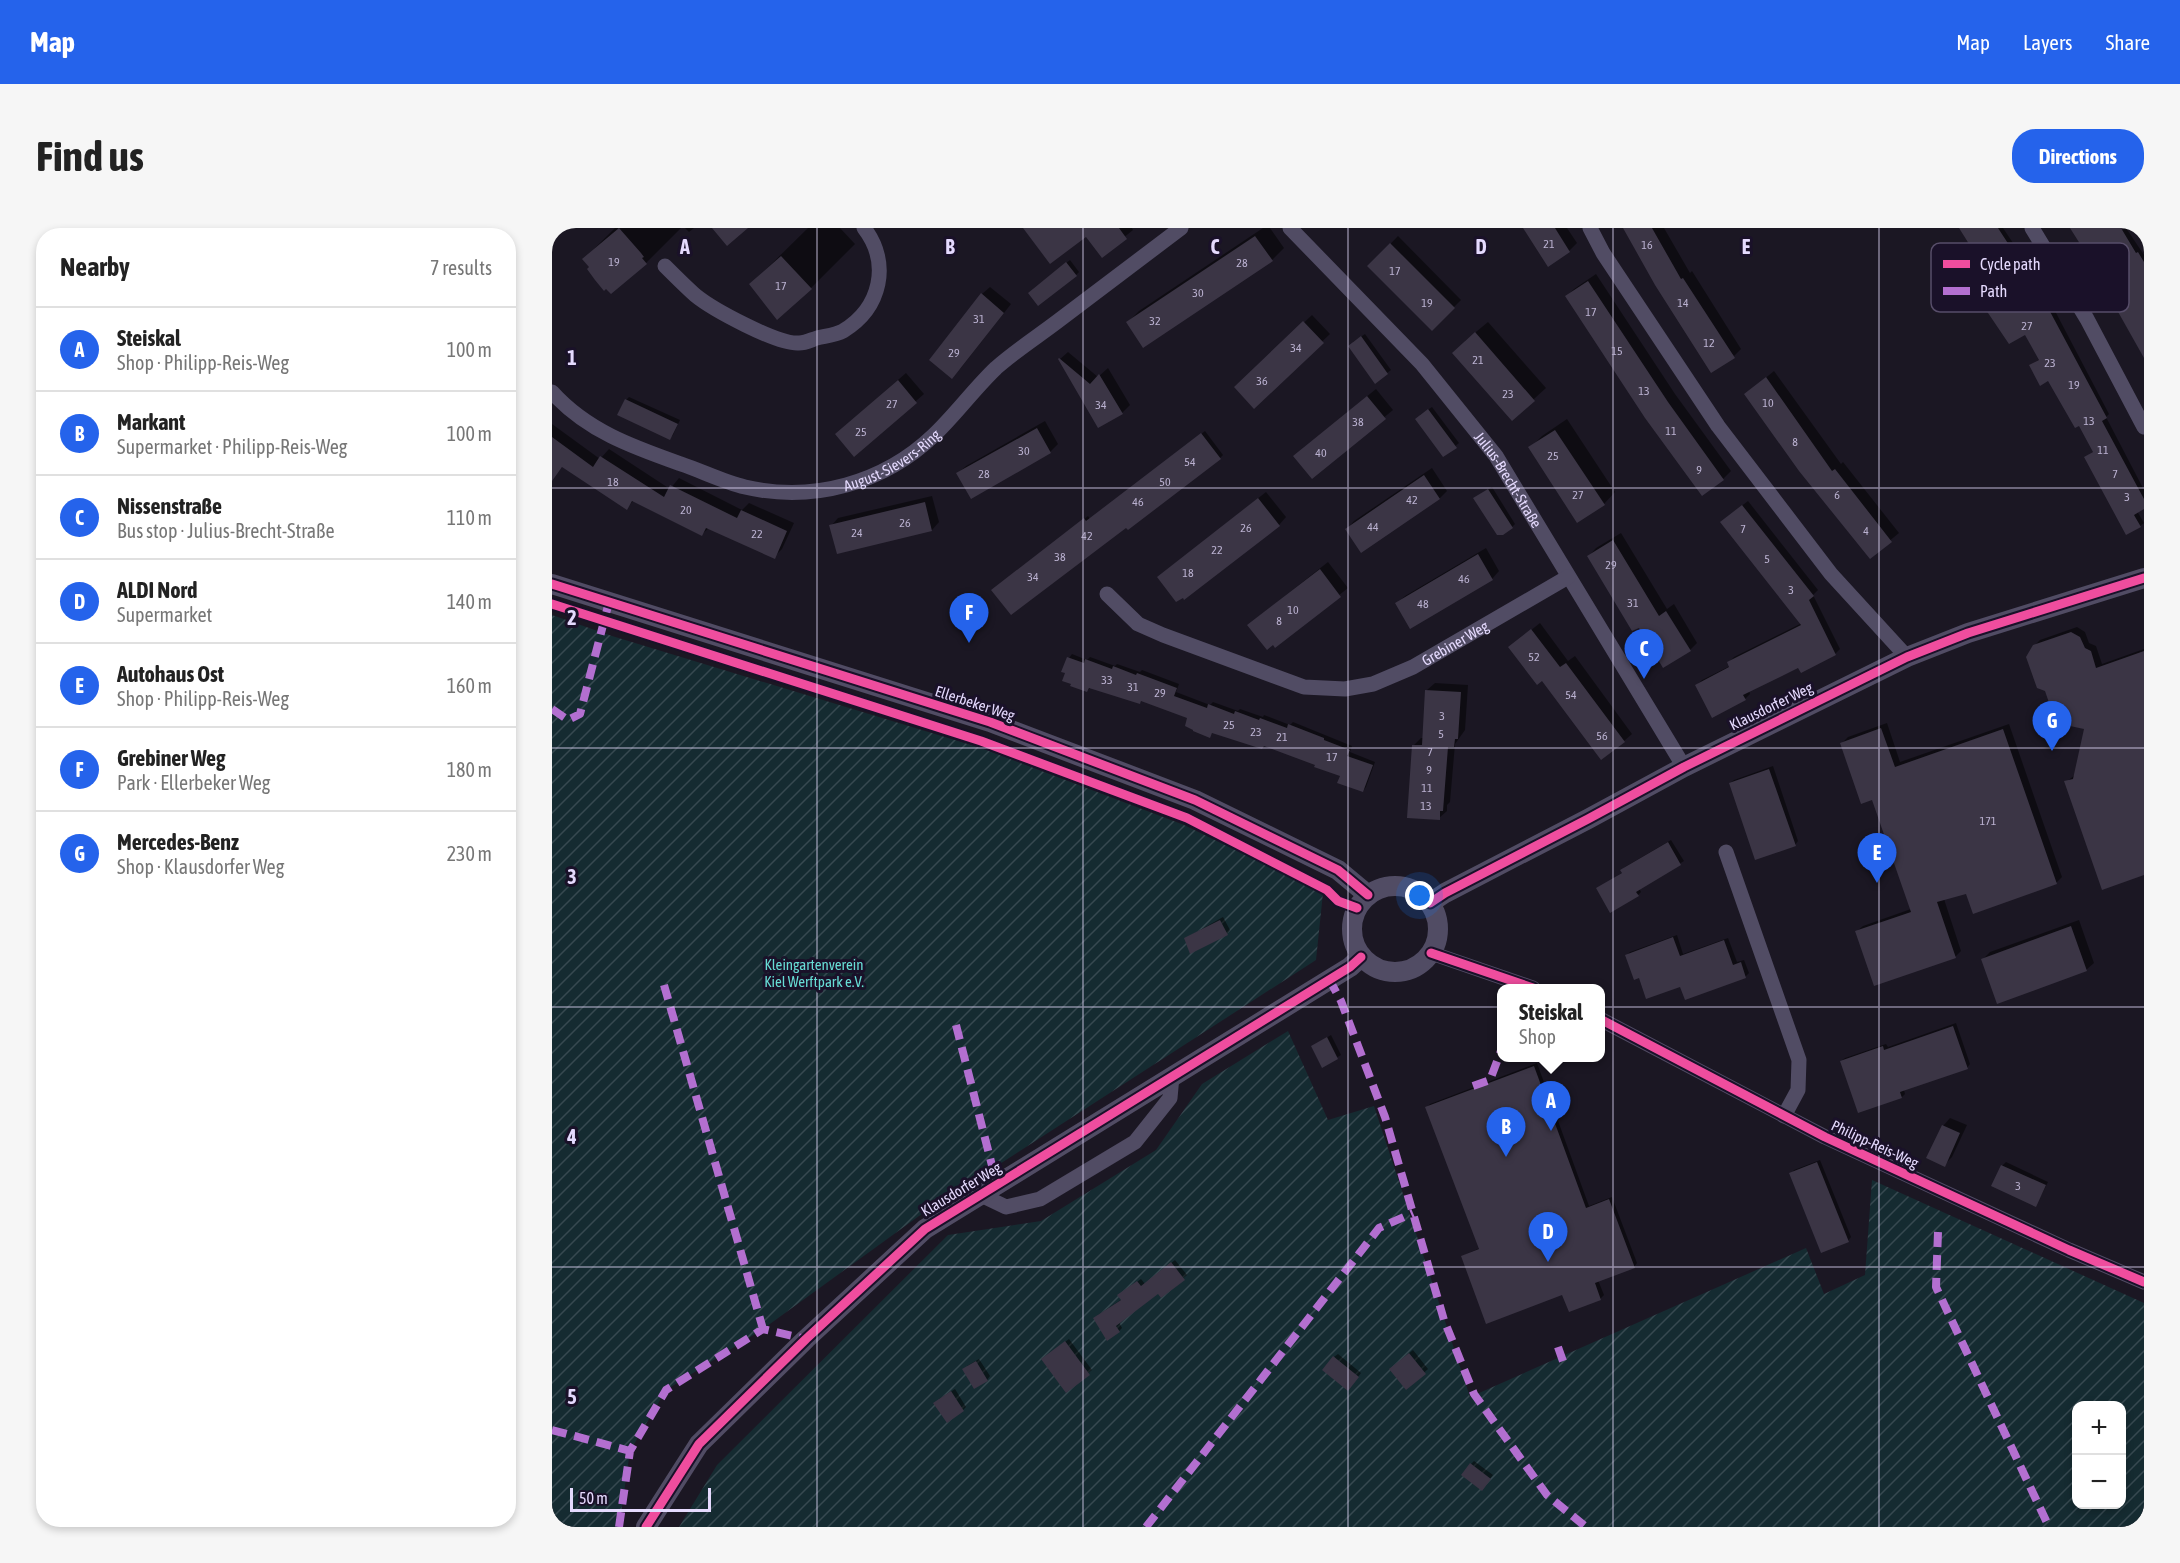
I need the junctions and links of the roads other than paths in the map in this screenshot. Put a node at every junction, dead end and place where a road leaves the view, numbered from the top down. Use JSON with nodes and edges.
{"nodes":[{"id":1,"x":864,"y":228,"type":"edge"},
{"id":2,"x":1181,"y":228,"type":"edge"},
{"id":3,"x":1290,"y":228,"type":"edge"},
{"id":4,"x":1590,"y":228,"type":"edge"},
{"id":5,"x":2032,"y":228,"type":"edge"},
{"id":6,"x":2041,"y":243,"type":"edge"},
{"id":7,"x":665,"y":266,"type":"dead end"},
{"id":8,"x":2083,"y":312,"type":"edge"},
{"id":9,"x":552,"y":392,"type":"edge"},
{"id":10,"x":2144,"y":427,"type":"edge"},
{"id":11,"x":1568,"y":577,"type":"junction"},
{"id":12,"x":2144,"y":578,"type":"edge"},
{"id":13,"x":552,"y":584,"type":"edge"},
{"id":14,"x":1107,"y":594,"type":"dead end"},
{"id":15,"x":1907,"y":657,"type":"junction"},
{"id":16,"x":1684,"y":766,"type":"junction"},
{"id":17,"x":1726,"y":852,"type":"dead end"},
{"id":18,"x":1368,"y":895,"type":"junction"},
{"id":19,"x":1430,"y":903,"type":"junction"},
{"id":20,"x":1431,"y":953,"type":"junction"},
{"id":21,"x":1361,"y":957,"type":"junction"},
{"id":22,"x":1521,"y":984,"type":"edge"},
{"id":23,"x":1605,"y":1022,"type":"edge"},
{"id":24,"x":1172,"y":1076,"type":"junction"},
{"id":25,"x":1784,"y":1116,"type":"junction"},
{"id":26,"x":981,"y":1195,"type":"junction"},
{"id":27,"x":2144,"y":1282,"type":"edge"},
{"id":28,"x":646,"y":1527,"type":"edge"}],
"edges":[{"from":1,"to":7,"type":"street"},
{"from":2,"to":9,"type":"street","name":"August-Sievers-Ring"},
{"from":3,"to":11,"type":"street","name":"Julius-Brecht-Straße"},
{"from":4,"to":15,"type":"street"},
{"from":5,"to":6,"type":"street"},
{"from":8,"to":10,"type":"street"},
{"from":11,"to":14,"type":"street","name":"Grebiner Weg"},
{"from":11,"to":16,"type":"street","name":"Julius-Brecht-Straße"},
{"from":12,"to":15,"type":"street","name":"Klausdorfer Weg"},
{"from":13,"to":18,"type":"street","name":"Ellerbeker Weg"},
{"from":15,"to":16,"type":"street","name":"Klausdorfer Weg"},
{"from":16,"to":19,"type":"street","name":"Klausdorfer Weg"},
{"from":17,"to":25,"type":"street"},
{"from":18,"to":19,"type":"street"},
{"from":18,"to":21,"type":"street"},
{"from":19,"to":20,"type":"street"},
{"from":20,"to":21,"type":"street"},
{"from":20,"to":22,"type":"street"},
{"from":21,"to":24,"type":"street","name":"Klausdorfer Weg"},
{"from":23,"to":25,"type":"street","name":"Philipp-Reis-Weg"},
{"from":24,"to":26,"type":"street","name":"Klausdorfer Weg"},
{"from":24,"to":26,"type":"street","name":"Klausdorfer Weg"},
{"from":25,"to":27,"type":"street","name":"Philipp-Reis-Weg"},
{"from":26,"to":28,"type":"street","name":"Klausdorfer Weg"}]}
